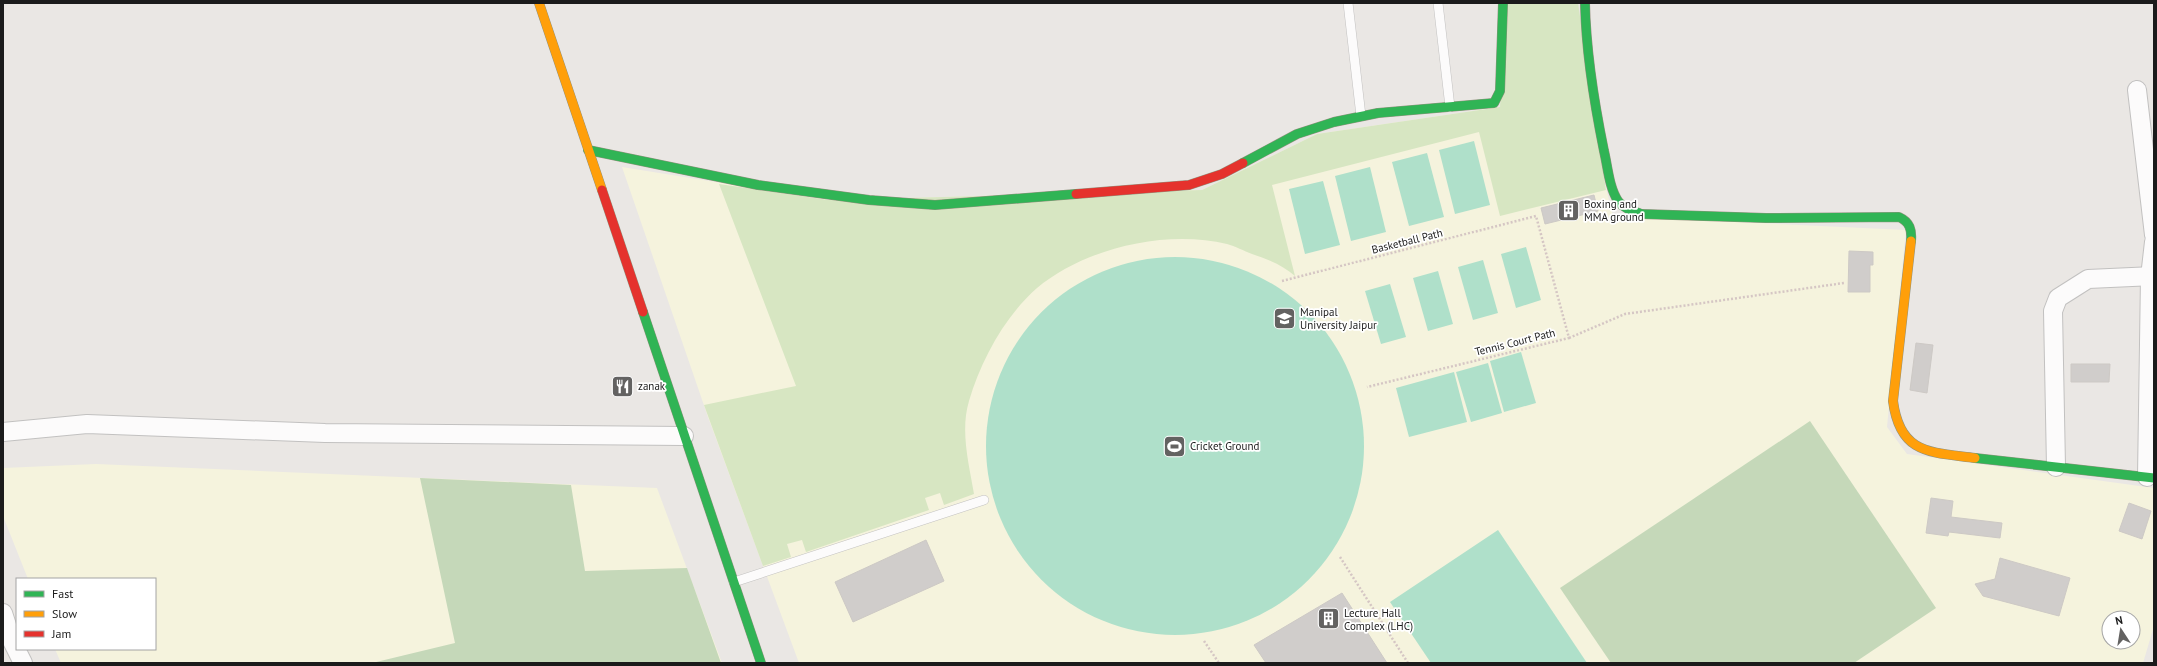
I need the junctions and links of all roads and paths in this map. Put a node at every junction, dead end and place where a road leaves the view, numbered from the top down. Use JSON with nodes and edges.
{"nodes":[{"id":1,"x":538,"y":3,"type":"edge"},
{"id":2,"x":1348,"y":3,"type":"edge"},
{"id":3,"x":1438,"y":3,"type":"edge"},
{"id":4,"x":1504,"y":3,"type":"edge"},
{"id":5,"x":1585,"y":3,"type":"edge"},
{"id":6,"x":2137,"y":90,"type":"dead end"},
{"id":7,"x":1450,"y":108,"type":"junction"},
{"id":8,"x":1361,"y":116,"type":"junction"},
{"id":9,"x":588,"y":150,"type":"junction"},
{"id":10,"x":1536,"y":216,"type":"joint"},
{"id":11,"x":2154,"y":235,"type":"edge"},
{"id":12,"x":2154,"y":242,"type":"edge"},
{"id":13,"x":2152,"y":276,"type":"edge"},
{"id":14,"x":1282,"y":281,"type":"dead end"},
{"id":15,"x":1844,"y":284,"type":"dead end"},
{"id":16,"x":1569,"y":338,"type":"junction"},
{"id":17,"x":1367,"y":387,"type":"dead end"},
{"id":18,"x":3,"y":432,"type":"edge"},
{"id":19,"x":684,"y":436,"type":"junction"},
{"id":20,"x":2056,"y":467,"type":"junction"},
{"id":21,"x":2151,"y":478,"type":"edge"},
{"id":22,"x":984,"y":500,"type":"dead end"},
{"id":23,"x":1340,"y":557,"type":"dead end"},
{"id":24,"x":734,"y":582,"type":"junction"},
{"id":25,"x":3,"y":613,"type":"edge"},
{"id":26,"x":1204,"y":641,"type":"dead end"},
{"id":27,"x":16,"y":649,"type":"edge"},
{"id":28,"x":16,"y":650,"type":"edge"},
{"id":29,"x":23,"y":663,"type":"edge"},
{"id":30,"x":761,"y":663,"type":"edge"},
{"id":31,"x":1218,"y":663,"type":"edge"},
{"id":32,"x":1408,"y":663,"type":"edge"}],
"edges":[{"from":1,"to":9,"type":"street"},
{"from":2,"to":8,"type":"lane"},
{"from":3,"to":7,"type":"lane"},
{"from":4,"to":7,"type":"street"},
{"from":5,"to":20,"type":"street"},
{"from":6,"to":11,"type":"street"},
{"from":7,"to":8,"type":"street"},
{"from":8,"to":9,"type":"street"},
{"from":9,"to":19,"type":"street"},
{"from":10,"to":14,"type":"path","name":"Basketball Path"},
{"from":10,"to":16,"type":"path","name":"Tennis Court Path"},
{"from":12,"to":13,"type":"street"},
{"from":13,"to":20,"type":"street"},
{"from":13,"to":21,"type":"street"},
{"from":15,"to":16,"type":"path"},
{"from":16,"to":17,"type":"path","name":"Tennis Court Path"},
{"from":18,"to":19,"type":"street"},
{"from":19,"to":24,"type":"street"},
{"from":20,"to":21,"type":"street"},
{"from":22,"to":24,"type":"lane"},
{"from":23,"to":32,"type":"path"},
{"from":24,"to":30,"type":"street"},
{"from":25,"to":27,"type":"street"},
{"from":26,"to":31,"type":"path"},
{"from":28,"to":29,"type":"street"}]}
